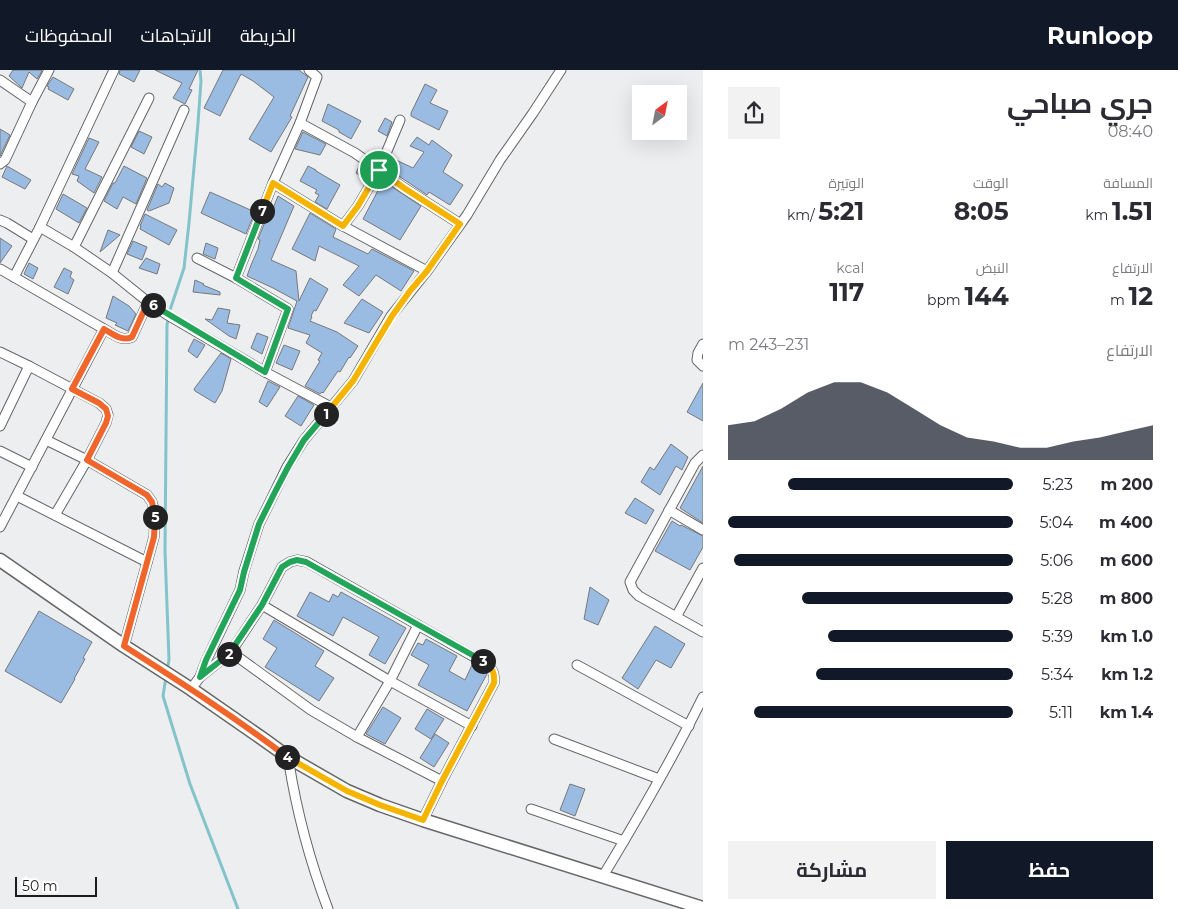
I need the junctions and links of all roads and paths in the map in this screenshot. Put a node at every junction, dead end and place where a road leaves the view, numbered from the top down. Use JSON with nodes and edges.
{"nodes":[{"id":1,"x":49,"y":70,"type":"edge"},
{"id":2,"x":114,"y":70,"type":"edge"},
{"id":3,"x":309,"y":70,"type":"edge"},
{"id":4,"x":561,"y":70,"type":"edge"},
{"id":5,"x":0,"y":80,"type":"edge"},
{"id":6,"x":148,"y":98,"type":"dead end"},
{"id":7,"x":32,"y":102,"type":"junction"},
{"id":8,"x":184,"y":110,"type":"dead end"},
{"id":9,"x":400,"y":120,"type":"dead end"},
{"id":10,"x":300,"y":123,"type":"junction"},
{"id":11,"x":0,"y":164,"type":"edge"},
{"id":12,"x":379,"y":170,"type":"junction"},
{"id":13,"x":273,"y":183,"type":"junction"},
{"id":14,"x":0,"y":220,"type":"edge"},
{"id":15,"x":460,"y":224,"type":"junction"},
{"id":16,"x":343,"y":226,"type":"junction"},
{"id":17,"x":40,"y":227,"type":"junction"},
{"id":18,"x":33,"y":239,"type":"junction"},
{"id":19,"x":74,"y":247,"type":"junction"},
{"id":20,"x":196,"y":258,"type":"dead end"},
{"id":21,"x":0,"y":269,"type":"edge"},
{"id":22,"x":427,"y":271,"type":"junction"},
{"id":23,"x":112,"y":273,"type":"junction"},
{"id":24,"x":14,"y":277,"type":"junction"},
{"id":25,"x":236,"y":278,"type":"junction"},
{"id":26,"x":148,"y":302,"type":"junction"},
{"id":27,"x":104,"y":329,"type":"junction"},
{"id":28,"x":703,"y":344,"type":"edge"},
{"id":29,"x":0,"y":352,"type":"edge"},
{"id":30,"x":28,"y":366,"type":"junction"},
{"id":31,"x":703,"y":366,"type":"edge"},
{"id":32,"x":265,"y":372,"type":"junction"},
{"id":33,"x":72,"y":389,"type":"junction"},
{"id":34,"x":331,"y":407,"type":"junction"},
{"id":35,"x":0,"y":426,"type":"edge"},
{"id":36,"x":46,"y":440,"type":"junction"},
{"id":37,"x":0,"y":451,"type":"edge"},
{"id":38,"x":703,"y":455,"type":"edge"},
{"id":39,"x":87,"y":460,"type":"junction"},
{"id":40,"x":32,"y":467,"type":"junction"},
{"id":41,"x":17,"y":496,"type":"junction"},
{"id":42,"x":669,"y":510,"type":"junction"},
{"id":43,"x":55,"y":515,"type":"junction"},
{"id":44,"x":0,"y":527,"type":"edge"},
{"id":45,"x":703,"y":530,"type":"edge"},
{"id":46,"x":0,"y":560,"type":"edge"},
{"id":47,"x":147,"y":562,"type":"junction"},
{"id":48,"x":703,"y":568,"type":"edge"},
{"id":49,"x":262,"y":605,"type":"junction"},
{"id":50,"x":676,"y":617,"type":"junction"},
{"id":51,"x":418,"y":625,"type":"junction"},
{"id":52,"x":703,"y":632,"type":"edge"},
{"id":53,"x":124,"y":646,"type":"junction"},
{"id":54,"x":231,"y":652,"type":"junction"},
{"id":55,"x":578,"y":665,"type":"dead end"},
{"id":56,"x":200,"y":677,"type":"junction"},
{"id":57,"x":390,"y":681,"type":"junction"},
{"id":58,"x":191,"y":689,"type":"junction"},
{"id":59,"x":703,"y":697,"type":"edge"},
{"id":60,"x":472,"y":726,"type":"junction"},
{"id":61,"x":689,"y":726,"type":"junction"},
{"id":62,"x":357,"y":737,"type":"junction"},
{"id":63,"x":554,"y":739,"type":"dead end"},
{"id":64,"x":288,"y":757,"type":"junction"},
{"id":65,"x":659,"y":779,"type":"junction"},
{"id":66,"x":442,"y":781,"type":"junction"},
{"id":67,"x":531,"y":809,"type":"dead end"},
{"id":68,"x":423,"y":820,"type":"junction"},
{"id":69,"x":624,"y":841,"type":"junction"},
{"id":70,"x":603,"y":876,"type":"junction"},
{"id":71,"x":703,"y":908,"type":"edge"},
{"id":72,"x":328,"y":909,"type":"edge"}],
"edges":[{"from":1,"to":7,"type":"street"},
{"from":2,"to":17,"type":"street"},
{"from":3,"to":10,"type":"street"},
{"from":4,"to":15,"type":"street"},
{"from":5,"to":7,"type":"street"},
{"from":6,"to":19,"type":"street"},
{"from":7,"to":11,"type":"street"},
{"from":8,"to":23,"type":"street"},
{"from":9,"to":12,"type":"street"},
{"from":10,"to":12,"type":"street"},
{"from":10,"to":13,"type":"street"},
{"from":12,"to":15,"type":"street"},
{"from":12,"to":16,"type":"street"},
{"from":13,"to":16,"type":"street"},
{"from":13,"to":25,"type":"street"},
{"from":14,"to":18,"type":"street"},
{"from":15,"to":22,"type":"street"},
{"from":16,"to":22,"type":"street"},
{"from":17,"to":18,"type":"street"},
{"from":17,"to":19,"type":"street"},
{"from":18,"to":24,"type":"street"},
{"from":19,"to":23,"type":"street"},
{"from":20,"to":25,"type":"street"},
{"from":21,"to":24,"type":"street"},
{"from":22,"to":34,"type":"street"},
{"from":23,"to":26,"type":"street"},
{"from":24,"to":27,"type":"street"},
{"from":25,"to":32,"type":"street"},
{"from":26,"to":27,"type":"street"},
{"from":26,"to":32,"type":"street"},
{"from":27,"to":33,"type":"street"},
{"from":28,"to":31,"type":"street"},
{"from":29,"to":30,"type":"street"},
{"from":30,"to":33,"type":"street"},
{"from":30,"to":35,"type":"street"},
{"from":32,"to":34,"type":"street"},
{"from":33,"to":36,"type":"street"},
{"from":33,"to":39,"type":"street"},
{"from":34,"to":56,"type":"street"},
{"from":36,"to":39,"type":"street"},
{"from":36,"to":40,"type":"street"},
{"from":37,"to":40,"type":"street"},
{"from":38,"to":42,"type":"street"},
{"from":39,"to":43,"type":"street"},
{"from":39,"to":47,"type":"street"},
{"from":40,"to":41,"type":"street"},
{"from":41,"to":43,"type":"street"},
{"from":41,"to":44,"type":"street"},
{"from":42,"to":45,"type":"street"},
{"from":42,"to":50,"type":"street"},
{"from":43,"to":47,"type":"street"},
{"from":46,"to":53,"type":"street"},
{"from":47,"to":53,"type":"street"},
{"from":48,"to":50,"type":"street"},
{"from":49,"to":51,"type":"street"},
{"from":49,"to":54,"type":"street"},
{"from":49,"to":57,"type":"street"},
{"from":50,"to":52,"type":"street"},
{"from":51,"to":57,"type":"street"},
{"from":51,"to":60,"type":"street"},
{"from":53,"to":58,"type":"street"},
{"from":54,"to":56,"type":"street"},
{"from":54,"to":62,"type":"street"},
{"from":55,"to":61,"type":"street"},
{"from":56,"to":58,"type":"street"},
{"from":57,"to":60,"type":"street"},
{"from":57,"to":62,"type":"street"},
{"from":58,"to":64,"type":"street"},
{"from":59,"to":61,"type":"street"},
{"from":60,"to":66,"type":"street"},
{"from":61,"to":65,"type":"street"},
{"from":62,"to":66,"type":"street"},
{"from":63,"to":65,"type":"street"},
{"from":64,"to":68,"type":"street"},
{"from":64,"to":72,"type":"street"},
{"from":65,"to":69,"type":"street"},
{"from":66,"to":68,"type":"street"},
{"from":67,"to":69,"type":"street"},
{"from":68,"to":70,"type":"street"},
{"from":69,"to":70,"type":"street"},
{"from":70,"to":71,"type":"street"}]}
